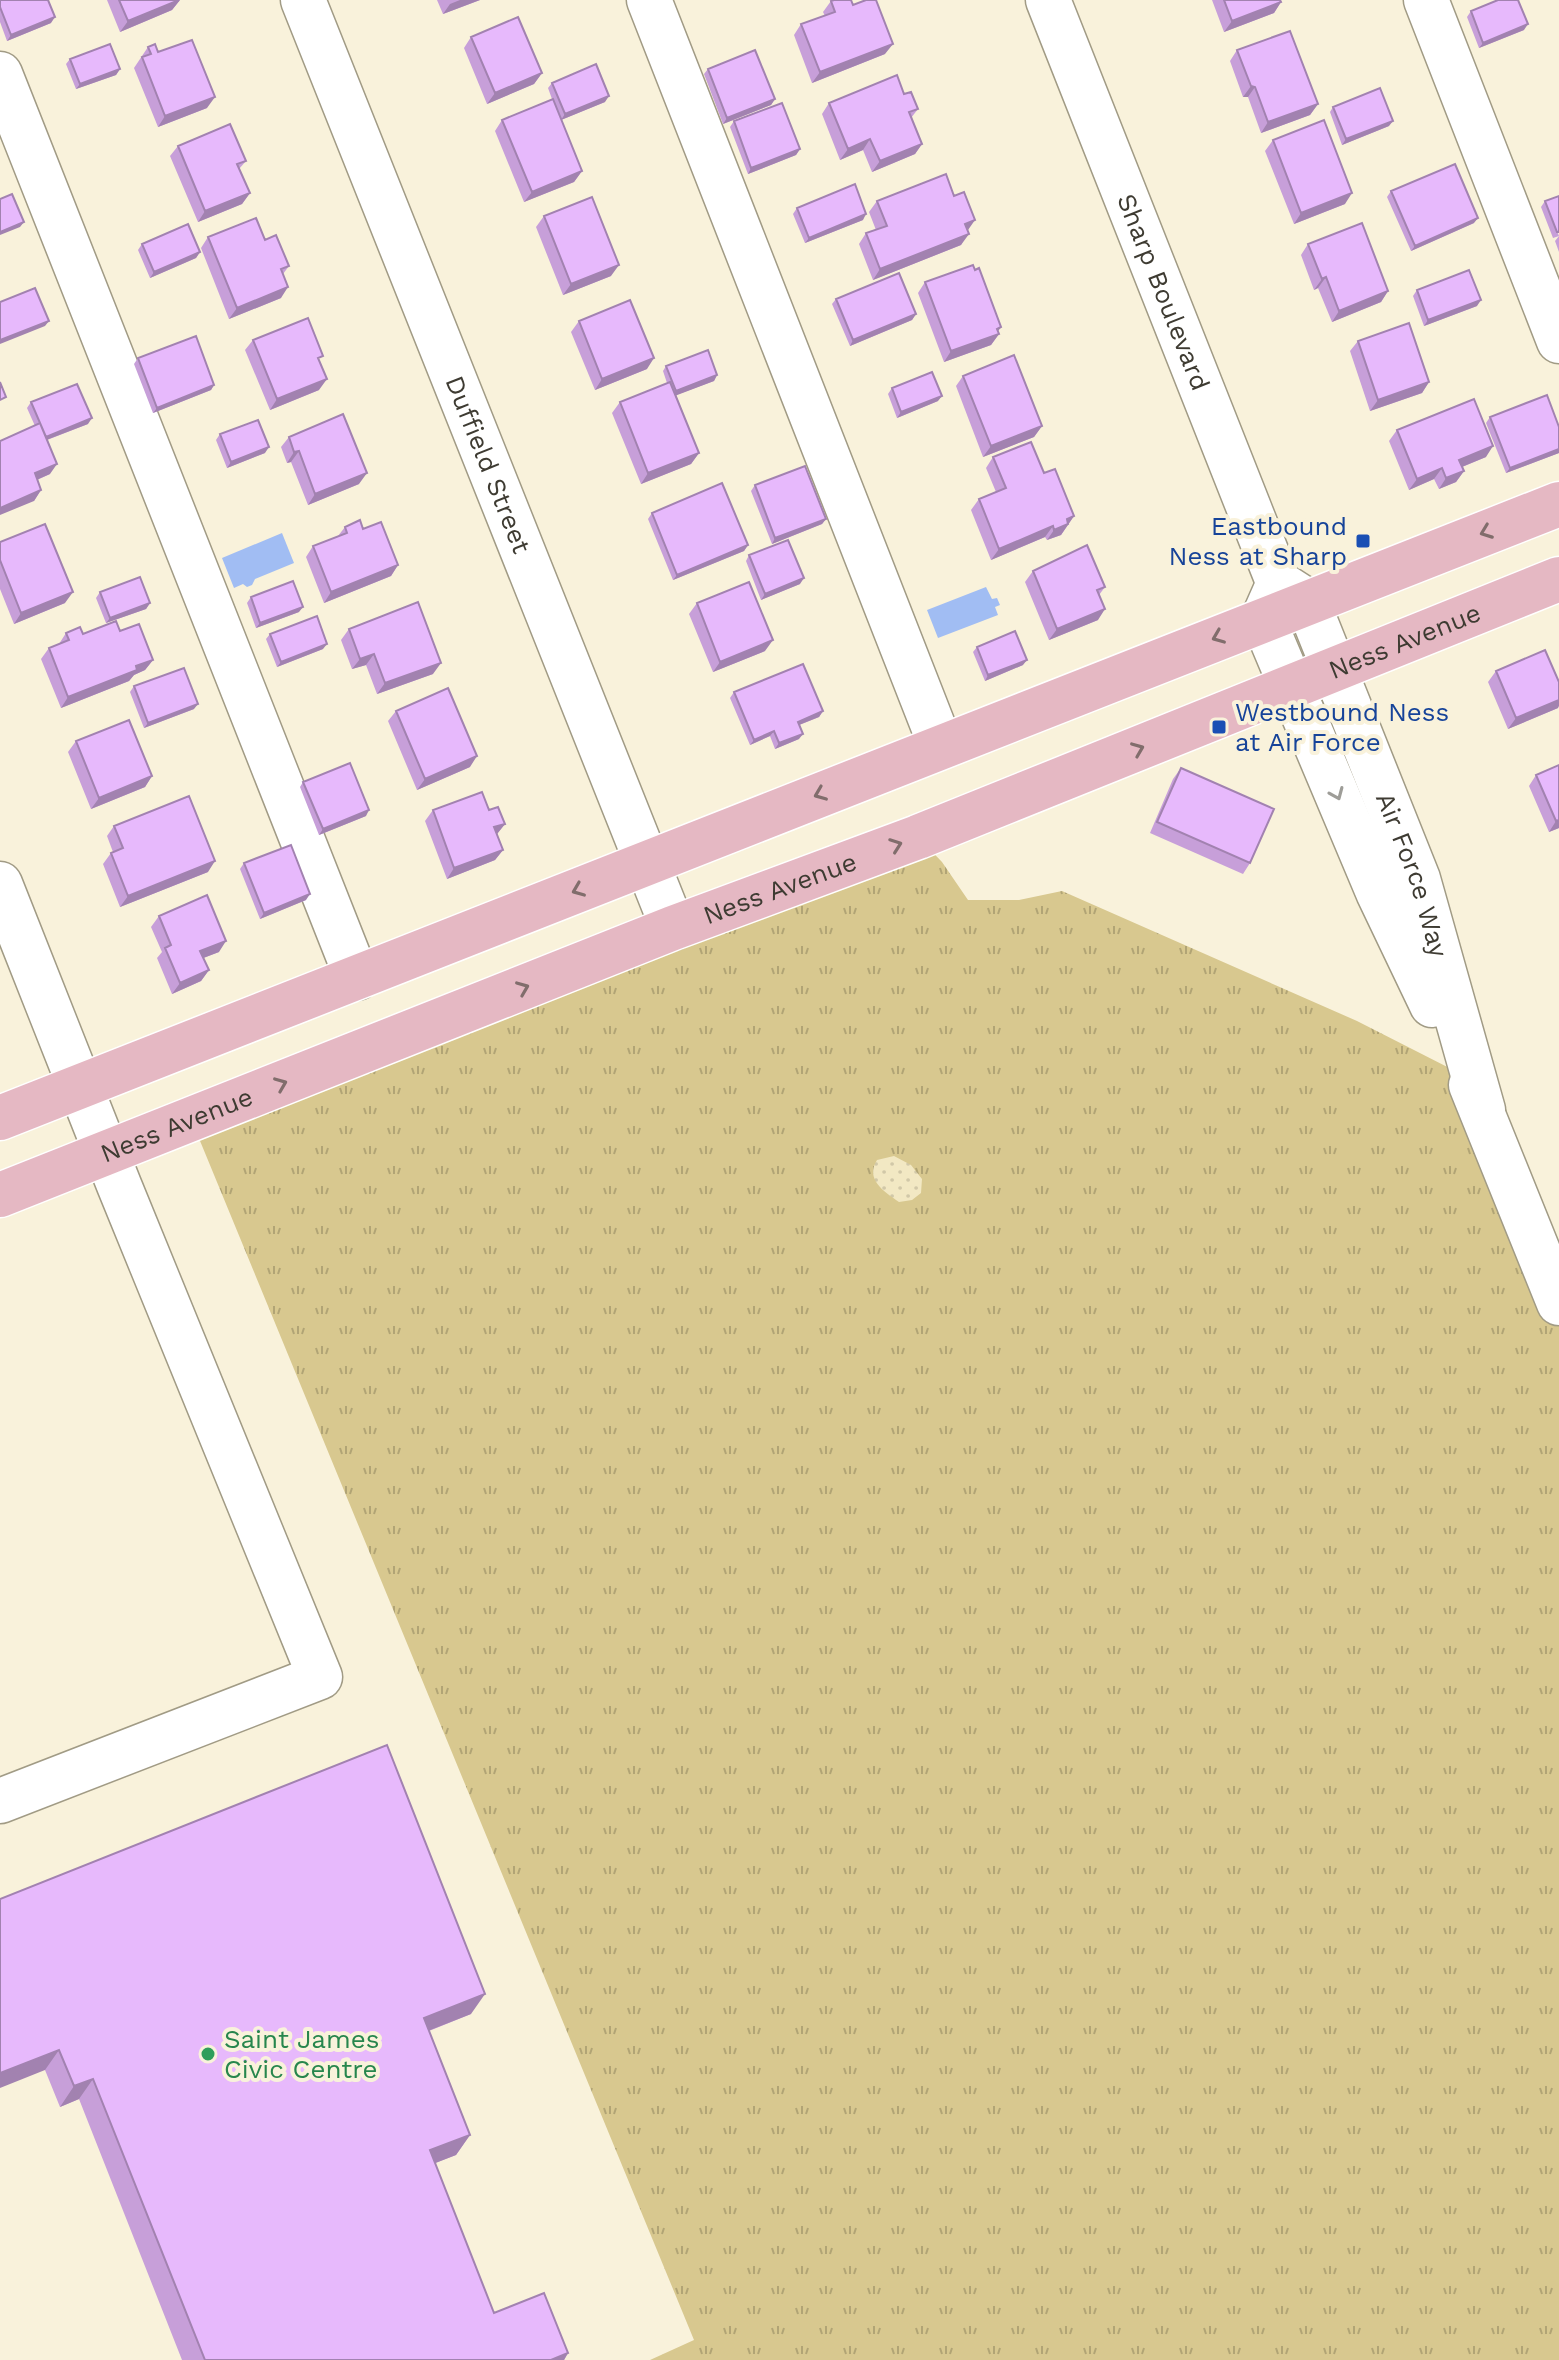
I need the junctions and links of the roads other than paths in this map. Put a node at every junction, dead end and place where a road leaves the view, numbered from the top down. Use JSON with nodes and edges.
{"nodes":[{"id":1,"x":303,"y":0,"type":"edge"},
{"id":2,"x":649,"y":0,"type":"edge"},
{"id":3,"x":1048,"y":0,"type":"edge"},
{"id":4,"x":1426,"y":0,"type":"edge"},
{"id":5,"x":0,"y":74,"type":"edge"},
{"id":6,"x":1559,"y":341,"type":"edge"},
{"id":7,"x":1559,"y":504,"type":"edge"},
{"id":8,"x":1559,"y":579,"type":"edge"},
{"id":9,"x":1283,"y":601,"type":"junction"},
{"id":10,"x":1336,"y":671,"type":"junction"},
{"id":11,"x":1292,"y":688,"type":"junction"},
{"id":12,"x":941,"y":746,"type":"junction"},
{"id":13,"x":646,"y":863,"type":"junction"},
{"id":14,"x":0,"y":884,"type":"edge"},
{"id":15,"x":673,"y":928,"type":"junction"},
{"id":16,"x":357,"y":978,"type":"junction"},
{"id":17,"x":81,"y":1087,"type":"junction"},
{"id":18,"x":1483,"y":1110,"type":"junction"},
{"id":19,"x":0,"y":1118,"type":"edge"},
{"id":20,"x":106,"y":1152,"type":"junction"},
{"id":21,"x":0,"y":1195,"type":"edge"},
{"id":22,"x":1559,"y":1303,"type":"edge"},
{"id":23,"x":0,"y":1801,"type":"edge"}],
"edges":[{"from":1,"to":13,"type":"street","name":"Duffield Street"},
{"from":2,"to":12,"type":"street"},
{"from":3,"to":9,"type":"street","name":"Sharp Boulevard"},
{"from":4,"to":6,"type":"street"},
{"from":5,"to":16,"type":"street"},
{"from":7,"to":9,"type":"main road","one_way":true},
{"from":8,"to":10,"type":"main road","name":"Ness Avenue"},
{"from":9,"to":10,"type":"street","name":"Air Force Way"},
{"from":9,"to":11,"type":"street","name":"Air Force Way"},
{"from":9,"to":12,"type":"main road","one_way":true},
{"from":10,"to":11,"type":"main road","name":"Ness Avenue"},
{"from":10,"to":18,"type":"street","name":"Air Force Way"},
{"from":15,"to":11,"type":"main road","name":"Ness Avenue","one_way":true},
{"from":11,"to":18,"type":"street","name":"Air Force Way","one_way":true},
{"from":12,"to":13,"type":"main road","one_way":true},
{"from":13,"to":15,"type":"street","name":"Duffield Street"},
{"from":13,"to":16,"type":"main road","one_way":true},
{"from":14,"to":17,"type":"street"},
{"from":20,"to":15,"type":"main road","name":"Ness Avenue","one_way":true},
{"from":16,"to":17,"type":"main road"},
{"from":17,"to":19,"type":"main road"},
{"from":17,"to":20,"type":"street"},
{"from":18,"to":22,"type":"street","name":"Air Force Way"},
{"from":20,"to":21,"type":"main road","name":"Ness Avenue"},
{"from":20,"to":23,"type":"street"}]}
